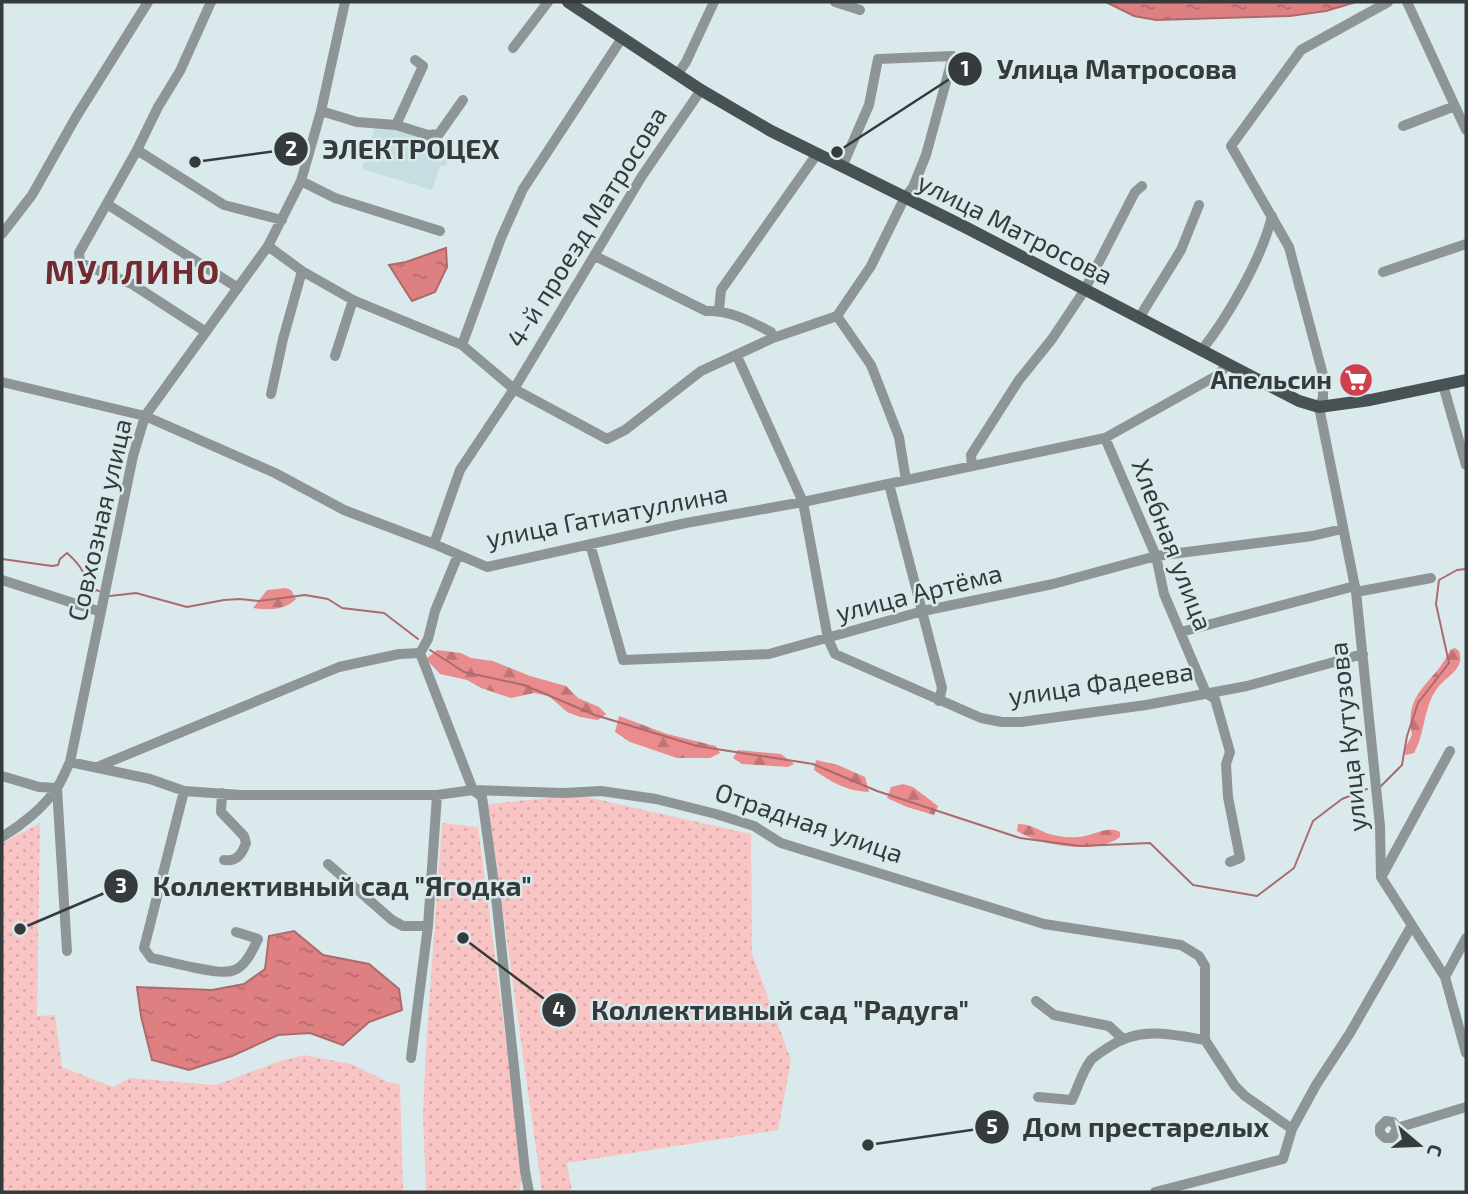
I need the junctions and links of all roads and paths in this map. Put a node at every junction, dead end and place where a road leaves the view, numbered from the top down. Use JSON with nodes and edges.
{"nodes":[{"id":1,"x":148,"y":2,"type":"edge"},
{"id":2,"x":211,"y":2,"type":"edge"},
{"id":3,"x":345,"y":2,"type":"edge"},
{"id":4,"x":548,"y":2,"type":"edge"},
{"id":5,"x":568,"y":2,"type":"edge"},
{"id":6,"x":714,"y":2,"type":"edge"},
{"id":7,"x":835,"y":2,"type":"edge"},
{"id":8,"x":1388,"y":2,"type":"edge"},
{"id":9,"x":1407,"y":2,"type":"edge"},
{"id":10,"x":860,"y":10,"type":"dead end"},
{"id":11,"x":622,"y":38,"type":"junction"},
{"id":12,"x":513,"y":48,"type":"dead end"},
{"id":13,"x":415,"y":60,"type":"dead end"},
{"id":14,"x":677,"y":75,"type":"junction"},
{"id":15,"x":701,"y":90,"type":"junction"},
{"id":16,"x":463,"y":100,"type":"dead end"},
{"id":17,"x":1455,"y":106,"type":"junction"},
{"id":18,"x":321,"y":111,"type":"junction"},
{"id":19,"x":396,"y":125,"type":"junction"},
{"id":20,"x":1402,"y":126,"type":"dead end"},
{"id":21,"x":1466,"y":130,"type":"edge"},
{"id":22,"x":137,"y":150,"type":"junction"},
{"id":23,"x":817,"y":154,"type":"junction"},
{"id":24,"x":842,"y":167,"type":"junction"},
{"id":25,"x":301,"y":181,"type":"junction"},
{"id":26,"x":1142,"y":186,"type":"dead end"},
{"id":27,"x":905,"y":197,"type":"junction"},
{"id":28,"x":107,"y":204,"type":"junction"},
{"id":29,"x":1199,"y":205,"type":"dead end"},
{"id":30,"x":1272,"y":216,"type":"junction"},
{"id":31,"x":282,"y":220,"type":"junction"},
{"id":32,"x":440,"y":231,"type":"dead end"},
{"id":33,"x":2,"y":234,"type":"edge"},
{"id":34,"x":1466,"y":244,"type":"edge"},
{"id":35,"x":268,"y":246,"type":"junction"},
{"id":36,"x":596,"y":256,"type":"junction"},
{"id":37,"x":302,"y":271,"type":"junction"},
{"id":38,"x":1383,"y":272,"type":"dead end"},
{"id":39,"x":237,"y":288,"type":"junction"},
{"id":40,"x":1084,"y":291,"type":"junction"},
{"id":41,"x":353,"y":300,"type":"junction"},
{"id":42,"x":719,"y":310,"type":"junction"},
{"id":43,"x":837,"y":316,"type":"junction"},
{"id":44,"x":1139,"y":318,"type":"junction"},
{"id":45,"x":206,"y":332,"type":"junction"},
{"id":46,"x":774,"y":338,"type":"junction"},
{"id":47,"x":462,"y":345,"type":"junction"},
{"id":48,"x":1201,"y":351,"type":"junction"},
{"id":49,"x":335,"y":356,"type":"dead end"},
{"id":50,"x":737,"y":356,"type":"junction"},
{"id":51,"x":1228,"y":365,"type":"junction"},
{"id":52,"x":1466,"y":380,"type":"edge"},
{"id":53,"x":2,"y":382,"type":"edge"},
{"id":54,"x":1443,"y":385,"type":"junction"},
{"id":55,"x":514,"y":389,"type":"junction"},
{"id":56,"x":271,"y":394,"type":"dead end"},
{"id":57,"x":1319,"y":407,"type":"junction"},
{"id":58,"x":145,"y":416,"type":"junction"},
{"id":59,"x":1105,"y":438,"type":"junction"},
{"id":60,"x":1466,"y":465,"type":"edge"},
{"id":61,"x":972,"y":466,"type":"junction"},
{"id":62,"x":906,"y":480,"type":"junction"},
{"id":63,"x":889,"y":484,"type":"junction"},
{"id":64,"x":803,"y":502,"type":"junction"},
{"id":65,"x":1342,"y":529,"type":"junction"},
{"id":66,"x":434,"y":544,"type":"junction"},
{"id":67,"x":590,"y":544,"type":"junction"},
{"id":68,"x":458,"y":555,"type":"junction"},
{"id":69,"x":1156,"y":556,"type":"junction"},
{"id":70,"x":1430,"y":578,"type":"dead end"},
{"id":71,"x":2,"y":580,"type":"edge"},
{"id":72,"x":1356,"y":589,"type":"junction"},
{"id":73,"x":923,"y":611,"type":"junction"},
{"id":74,"x":101,"y":612,"type":"junction"},
{"id":75,"x":1181,"y":632,"type":"junction"},
{"id":76,"x":828,"y":639,"type":"junction"},
{"id":77,"x":420,"y":653,"type":"junction"},
{"id":78,"x":1363,"y":654,"type":"junction"},
{"id":79,"x":1206,"y":693,"type":"junction"},
{"id":80,"x":939,"y":701,"type":"junction"},
{"id":81,"x":1450,"y":751,"type":"dead end"},
{"id":82,"x":70,"y":762,"type":"junction"},
{"id":83,"x":96,"y":767,"type":"junction"},
{"id":84,"x":2,"y":776,"type":"edge"},
{"id":85,"x":57,"y":788,"type":"junction"},
{"id":86,"x":473,"y":790,"type":"junction"},
{"id":87,"x":184,"y":791,"type":"junction"},
{"id":88,"x":222,"y":793,"type":"junction"},
{"id":89,"x":437,"y":795,"type":"junction"},
{"id":90,"x":2,"y":836,"type":"edge"},
{"id":91,"x":224,"y":860,"type":"dead end"},
{"id":92,"x":1230,"y":862,"type":"dead end"},
{"id":93,"x":328,"y":864,"type":"dead end"},
{"id":94,"x":1381,"y":877,"type":"junction"},
{"id":95,"x":1412,"y":925,"type":"junction"},
{"id":96,"x":428,"y":926,"type":"junction"},
{"id":97,"x":236,"y":932,"type":"dead end"},
{"id":98,"x":1466,"y":938,"type":"edge"},
{"id":99,"x":67,"y":951,"type":"dead end"},
{"id":100,"x":1445,"y":977,"type":"junction"},
{"id":101,"x":1036,"y":1001,"type":"dead end"},
{"id":102,"x":1122,"y":1038,"type":"junction"},
{"id":103,"x":1205,"y":1040,"type":"junction"},
{"id":104,"x":1466,"y":1053,"type":"edge"},
{"id":105,"x":411,"y":1058,"type":"dead end"},
{"id":106,"x":1038,"y":1097,"type":"dead end"},
{"id":107,"x":1466,"y":1107,"type":"edge"},
{"id":108,"x":1397,"y":1128,"type":"dead end"},
{"id":109,"x":1292,"y":1129,"type":"junction"},
{"id":110,"x":529,"y":1192,"type":"edge"},
{"id":111,"x":1154,"y":1192,"type":"edge"}],
"edges":[{"from":1,"to":33,"type":"street"},
{"from":2,"to":22,"type":"street"},
{"from":3,"to":18,"type":"street","name":"Совхозная улица"},
{"from":4,"to":12,"type":"street"},
{"from":5,"to":11,"type":"main road","name":"улица Матросова"},
{"from":6,"to":14,"type":"street"},
{"from":7,"to":10,"type":"street"},
{"from":8,"to":30,"type":"street","name":"улица Кутузова"},
{"from":9,"to":17,"type":"street"},
{"from":11,"to":14,"type":"main road","name":"улица Матросова"},
{"from":11,"to":47,"type":"street","name":"4-й проезд Матросова"},
{"from":13,"to":19,"type":"street"},
{"from":14,"to":15,"type":"main road","name":"улица Матросова"},
{"from":15,"to":23,"type":"main road","name":"улица Матросова"},
{"from":15,"to":36,"type":"street","name":"4-й проезд Матросова"},
{"from":16,"to":19,"type":"street"},
{"from":17,"to":20,"type":"street"},
{"from":17,"to":21,"type":"street"},
{"from":18,"to":19,"type":"street"},
{"from":18,"to":25,"type":"street","name":"Совхозная улица"},
{"from":22,"to":28,"type":"street"},
{"from":22,"to":31,"type":"street"},
{"from":23,"to":24,"type":"main road","name":"улица Матросова"},
{"from":23,"to":42,"type":"street"},
{"from":24,"to":27,"type":"main road","name":"улица Матросова"},
{"from":24,"to":27,"type":"street"},
{"from":25,"to":31,"type":"street","name":"Совхозная улица"},
{"from":25,"to":32,"type":"street"},
{"from":26,"to":40,"type":"street"},
{"from":27,"to":40,"type":"main road","name":"улица Матросова"},
{"from":27,"to":43,"type":"street"},
{"from":28,"to":39,"type":"street"},
{"from":28,"to":45,"type":"street"},
{"from":29,"to":44,"type":"street"},
{"from":30,"to":48,"type":"street"},
{"from":30,"to":57,"type":"street","name":"улица Кутузова"},
{"from":31,"to":35,"type":"street","name":"Совхозная улица"},
{"from":34,"to":38,"type":"street"},
{"from":35,"to":37,"type":"street","name":"4-й проезд Матросова"},
{"from":35,"to":39,"type":"street","name":"Совхозная улица"},
{"from":36,"to":42,"type":"street"},
{"from":36,"to":55,"type":"street","name":"4-й проезд Матросова"},
{"from":37,"to":41,"type":"street","name":"4-й проезд Матросова"},
{"from":37,"to":56,"type":"street"},
{"from":39,"to":45,"type":"street","name":"Совхозная улица"},
{"from":40,"to":44,"type":"main road","name":"улица Матросова"},
{"from":40,"to":61,"type":"street"},
{"from":41,"to":47,"type":"street","name":"4-й проезд Матросова"},
{"from":41,"to":49,"type":"street"},
{"from":42,"to":46,"type":"street"},
{"from":43,"to":46,"type":"street","name":"4-й проезд Матросова"},
{"from":43,"to":62,"type":"street"},
{"from":44,"to":48,"type":"main road","name":"улица Матросова"},
{"from":45,"to":58,"type":"street","name":"Совхозная улица"},
{"from":46,"to":50,"type":"street","name":"4-й проезд Матросова"},
{"from":47,"to":55,"type":"street","name":"4-й проезд Матросова"},
{"from":48,"to":51,"type":"main road","name":"улица Матросова"},
{"from":50,"to":55,"type":"street","name":"4-й проезд Матросова"},
{"from":50,"to":64,"type":"street"},
{"from":51,"to":57,"type":"main road","name":"улица Матросова"},
{"from":51,"to":59,"type":"street","name":"улица Гатиатуллина"},
{"from":52,"to":54,"type":"main road","name":"улица Матросова"},
{"from":53,"to":58,"type":"street","name":"улица Гатиатуллина"},
{"from":54,"to":57,"type":"main road","name":"улица Матросова"},
{"from":54,"to":60,"type":"street"},
{"from":55,"to":66,"type":"street","name":"4-й проезд Матросова"},
{"from":57,"to":65,"type":"street","name":"улица Кутузова"},
{"from":58,"to":66,"type":"street","name":"улица Гатиатуллина"},
{"from":58,"to":74,"type":"street","name":"Совхозная улица"},
{"from":59,"to":61,"type":"street","name":"улица Гатиатуллина"},
{"from":59,"to":69,"type":"street","name":"Хлебная улица"},
{"from":61,"to":62,"type":"street","name":"улица Гатиатуллина"},
{"from":62,"to":63,"type":"street","name":"улица Гатиатуллина"},
{"from":63,"to":64,"type":"street","name":"улица Гатиатуллина"},
{"from":63,"to":73,"type":"street"},
{"from":64,"to":67,"type":"street","name":"улица Гатиатуллина"},
{"from":64,"to":76,"type":"street"},
{"from":65,"to":69,"type":"street","name":"улица Артёма"},
{"from":65,"to":72,"type":"street","name":"улица Кутузова"},
{"from":66,"to":68,"type":"street","name":"улица Гатиатуллина"},
{"from":67,"to":68,"type":"street","name":"улица Гатиатуллина"},
{"from":67,"to":76,"type":"street","name":"улица Артёма"},
{"from":68,"to":77,"type":"street"},
{"from":69,"to":73,"type":"street","name":"улица Артёма"},
{"from":69,"to":75,"type":"street","name":"Хлебная улица"},
{"from":70,"to":72,"type":"street"},
{"from":71,"to":74,"type":"street"},
{"from":72,"to":75,"type":"street"},
{"from":72,"to":78,"type":"street","name":"улица Кутузова"},
{"from":73,"to":76,"type":"street","name":"улица Артёма"},
{"from":73,"to":80,"type":"street"},
{"from":74,"to":82,"type":"street","name":"Совхозная улица"},
{"from":75,"to":79,"type":"street","name":"Хлебная улица"},
{"from":76,"to":80,"type":"street","name":"улица Фадеева"},
{"from":77,"to":83,"type":"street"},
{"from":77,"to":86,"type":"street"},
{"from":78,"to":79,"type":"street","name":"улица Фадеева"},
{"from":78,"to":94,"type":"street","name":"улица Кутузова"},
{"from":79,"to":80,"type":"street","name":"улица Фадеева"},
{"from":79,"to":92,"type":"street","name":"Хлебная улица"},
{"from":81,"to":94,"type":"street"},
{"from":82,"to":83,"type":"street","name":"Отрадная улица"},
{"from":82,"to":85,"type":"street","name":"Совхозная улица"},
{"from":83,"to":87,"type":"street","name":"Отрадная улица"},
{"from":84,"to":85,"type":"street"},
{"from":85,"to":90,"type":"street"},
{"from":85,"to":99,"type":"street"},
{"from":86,"to":89,"type":"street","name":"Отрадная улица"},
{"from":86,"to":103,"type":"street","name":"Отрадная улица"},
{"from":86,"to":110,"type":"street"},
{"from":87,"to":88,"type":"street","name":"Отрадная улица"},
{"from":87,"to":97,"type":"street"},
{"from":88,"to":89,"type":"street","name":"Отрадная улица"},
{"from":88,"to":91,"type":"street"},
{"from":89,"to":96,"type":"street"},
{"from":93,"to":96,"type":"street"},
{"from":94,"to":95,"type":"street"},
{"from":95,"to":100,"type":"street"},
{"from":95,"to":109,"type":"street"},
{"from":96,"to":105,"type":"street"},
{"from":98,"to":100,"type":"street"},
{"from":100,"to":104,"type":"street"},
{"from":101,"to":102,"type":"street"},
{"from":102,"to":103,"type":"street"},
{"from":102,"to":106,"type":"street"},
{"from":103,"to":109,"type":"street"},
{"from":107,"to":108,"type":"street"},
{"from":109,"to":111,"type":"street"}]}
